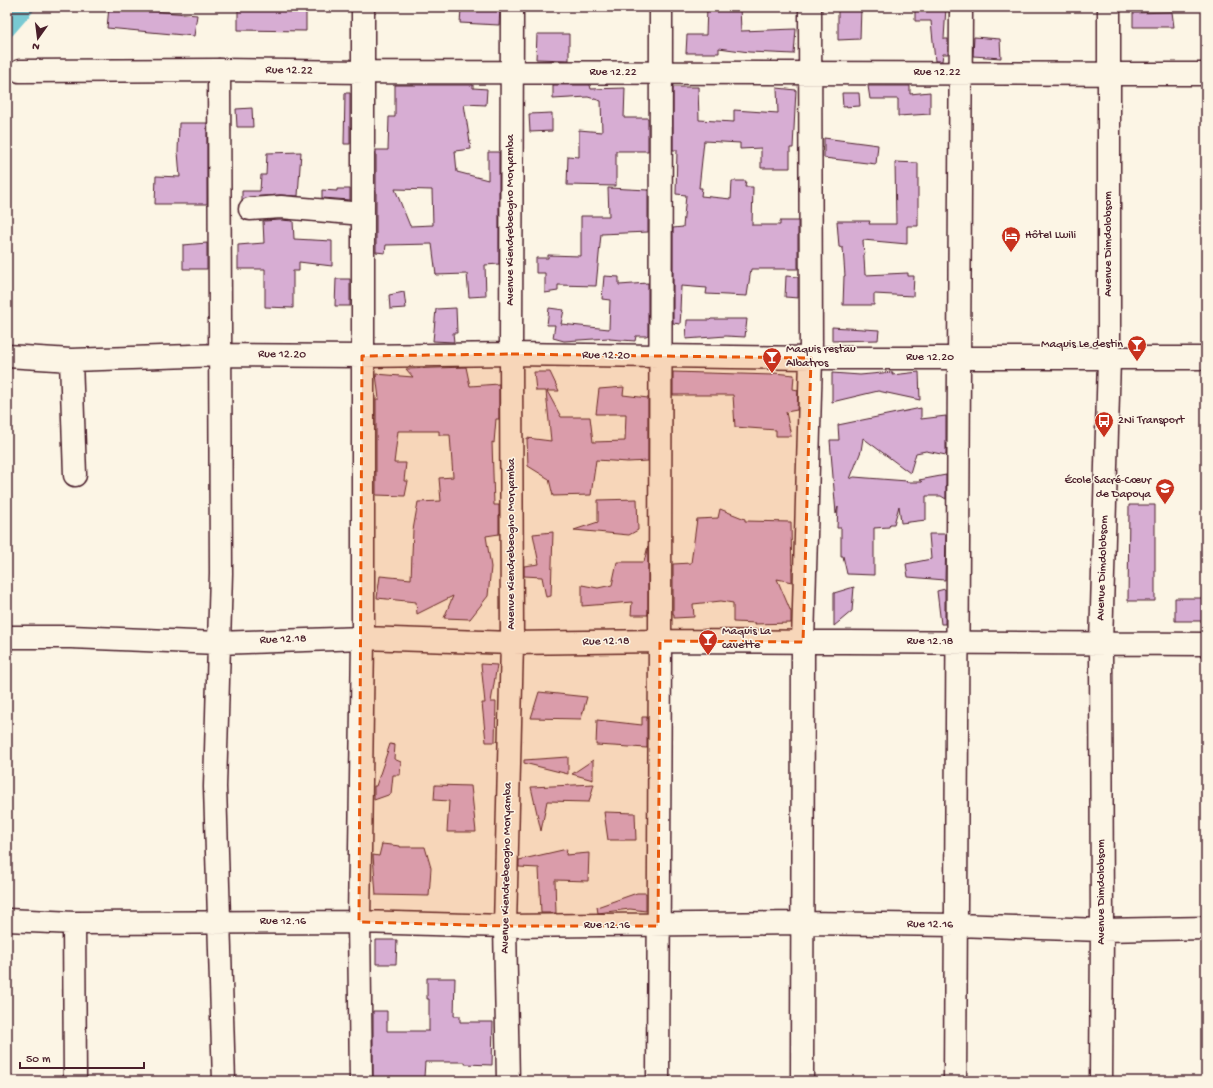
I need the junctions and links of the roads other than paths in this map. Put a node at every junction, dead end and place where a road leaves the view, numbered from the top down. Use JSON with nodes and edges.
{"nodes":[{"id":1,"x":363,"y":7,"type":"edge"},
{"id":2,"x":512,"y":7,"type":"edge"},
{"id":3,"x":661,"y":7,"type":"edge"},
{"id":4,"x":810,"y":7,"type":"edge"},
{"id":5,"x":960,"y":7,"type":"edge"},
{"id":6,"x":1109,"y":7,"type":"edge"},
{"id":7,"x":219,"y":70,"type":"junction"},
{"id":8,"x":20,"y":71,"type":"dead end"},
{"id":9,"x":364,"y":72,"type":"junction"},
{"id":10,"x":511,"y":72,"type":"junction"},
{"id":11,"x":661,"y":73,"type":"junction"},
{"id":12,"x":810,"y":73,"type":"junction"},
{"id":13,"x":961,"y":73,"type":"junction"},
{"id":14,"x":1110,"y":74,"type":"junction"},
{"id":15,"x":1206,"y":74,"type":"edge"},
{"id":16,"x":250,"y":209,"type":"dead end"},
{"id":17,"x":363,"y":214,"type":"junction"},
{"id":18,"x":511,"y":354,"type":"junction"},
{"id":19,"x":221,"y":355,"type":"junction"},
{"id":20,"x":7,"y":356,"type":"edge"},
{"id":21,"x":362,"y":356,"type":"junction"},
{"id":22,"x":661,"y":357,"type":"junction"},
{"id":23,"x":811,"y":358,"type":"junction"},
{"id":24,"x":959,"y":358,"type":"junction"},
{"id":25,"x":1206,"y":358,"type":"edge"},
{"id":26,"x":1109,"y":359,"type":"junction"},
{"id":27,"x":71,"y":360,"type":"junction"},
{"id":28,"x":75,"y":475,"type":"dead end"},
{"id":29,"x":7,"y":636,"type":"edge"},
{"id":30,"x":363,"y":638,"type":"junction"},
{"id":31,"x":660,"y":641,"type":"junction"},
{"id":32,"x":803,"y":642,"type":"junction"},
{"id":33,"x":957,"y":642,"type":"junction"},
{"id":34,"x":218,"y":643,"type":"junction"},
{"id":35,"x":512,"y":643,"type":"junction"},
{"id":36,"x":1101,"y":644,"type":"junction"},
{"id":37,"x":1206,"y":644,"type":"edge"},
{"id":38,"x":7,"y":920,"type":"edge"},
{"id":39,"x":359,"y":922,"type":"junction"},
{"id":40,"x":74,"y":923,"type":"junction"},
{"id":41,"x":219,"y":923,"type":"junction"},
{"id":42,"x":802,"y":923,"type":"junction"},
{"id":43,"x":956,"y":925,"type":"junction"},
{"id":44,"x":505,"y":926,"type":"junction"},
{"id":45,"x":658,"y":926,"type":"junction"},
{"id":46,"x":1206,"y":928,"type":"edge"},
{"id":47,"x":1102,"y":930,"type":"junction"},
{"id":48,"x":75,"y":1081,"type":"edge"},
{"id":49,"x":224,"y":1081,"type":"edge"},
{"id":50,"x":361,"y":1081,"type":"edge"},
{"id":51,"x":508,"y":1081,"type":"edge"},
{"id":52,"x":658,"y":1081,"type":"edge"},
{"id":53,"x":802,"y":1081,"type":"edge"},
{"id":54,"x":955,"y":1081,"type":"edge"},
{"id":55,"x":1101,"y":1081,"type":"edge"}],
"edges":[{"from":1,"to":9,"type":"street"},
{"from":2,"to":10,"type":"street","name":"Avenue Kiendrebeogho Moryamba"},
{"from":3,"to":11,"type":"street"},
{"from":4,"to":12,"type":"street"},
{"from":5,"to":13,"type":"street"},
{"from":6,"to":14,"type":"street","name":"Avenue Dimdolobsom"},
{"from":7,"to":8,"type":"street","name":"Rue 12.22"},
{"from":7,"to":9,"type":"street","name":"Rue 12.22"},
{"from":7,"to":19,"type":"street"},
{"from":9,"to":10,"type":"street","name":"Rue 12.22"},
{"from":9,"to":17,"type":"street"},
{"from":10,"to":11,"type":"street","name":"Rue 12.22"},
{"from":10,"to":18,"type":"street","name":"Avenue Kiendrebeogho Moryamba"},
{"from":11,"to":12,"type":"street","name":"Rue 12.22"},
{"from":11,"to":22,"type":"street"},
{"from":12,"to":13,"type":"street","name":"Rue 12.22"},
{"from":12,"to":23,"type":"street"},
{"from":13,"to":14,"type":"street","name":"Rue 12.22"},
{"from":13,"to":24,"type":"street"},
{"from":14,"to":15,"type":"street","name":"Rue 12.22"},
{"from":14,"to":26,"type":"street","name":"Avenue Dimdolobsom"},
{"from":16,"to":17,"type":"street"},
{"from":17,"to":21,"type":"street"},
{"from":18,"to":21,"type":"street","name":"Rue 12.20"},
{"from":18,"to":22,"type":"street","name":"Rue 12.20"},
{"from":18,"to":35,"type":"street","name":"Avenue Kiendrebeogho Moryamba"},
{"from":19,"to":21,"type":"street","name":"Rue 12.20"},
{"from":19,"to":27,"type":"street","name":"Rue 12.20"},
{"from":19,"to":34,"type":"street"},
{"from":20,"to":27,"type":"street","name":"Rue 12.20"},
{"from":21,"to":30,"type":"street"},
{"from":22,"to":23,"type":"street","name":"Rue 12.20"},
{"from":22,"to":31,"type":"street"},
{"from":23,"to":24,"type":"street","name":"Rue 12.20"},
{"from":23,"to":32,"type":"street"},
{"from":24,"to":26,"type":"street","name":"Rue 12.20"},
{"from":24,"to":33,"type":"street"},
{"from":25,"to":26,"type":"street","name":"Rue 12.20"},
{"from":26,"to":36,"type":"street","name":"Avenue Dimdolobsom"},
{"from":27,"to":28,"type":"street"},
{"from":29,"to":34,"type":"street","name":"Rue 12.18"},
{"from":30,"to":34,"type":"street","name":"Rue 12.18"},
{"from":30,"to":35,"type":"street","name":"Rue 12.18"},
{"from":30,"to":39,"type":"street"},
{"from":31,"to":32,"type":"street","name":"Rue 12.18"},
{"from":31,"to":35,"type":"street","name":"Rue 12.18"},
{"from":31,"to":45,"type":"street"},
{"from":32,"to":33,"type":"street","name":"Rue 12.18"},
{"from":32,"to":42,"type":"street"},
{"from":33,"to":36,"type":"street","name":"Rue 12.18"},
{"from":33,"to":43,"type":"street"},
{"from":34,"to":41,"type":"street"},
{"from":35,"to":44,"type":"street","name":"Avenue Kiendrebeogho Moryamba"},
{"from":36,"to":37,"type":"street","name":"Rue 12.18"},
{"from":36,"to":47,"type":"street","name":"Avenue Dimdolobsom"},
{"from":38,"to":40,"type":"street","name":"Rue 12.16"},
{"from":39,"to":41,"type":"street","name":"Rue 12.16"},
{"from":39,"to":44,"type":"street","name":"Rue 12.16"},
{"from":39,"to":50,"type":"street"},
{"from":40,"to":41,"type":"street","name":"Rue 12.16"},
{"from":40,"to":48,"type":"street"},
{"from":41,"to":49,"type":"street"},
{"from":42,"to":43,"type":"street","name":"Rue 12.16"},
{"from":42,"to":45,"type":"street","name":"Rue 12.16"},
{"from":42,"to":53,"type":"street"},
{"from":43,"to":47,"type":"street","name":"Rue 12.16"},
{"from":43,"to":54,"type":"street"},
{"from":44,"to":45,"type":"street","name":"Rue 12.16"},
{"from":44,"to":51,"type":"street","name":"Avenue Kiendrebeogho Moryamba"},
{"from":45,"to":52,"type":"street"},
{"from":46,"to":47,"type":"street","name":"Rue 12.16"},
{"from":47,"to":55,"type":"street","name":"Avenue Dimdolobsom"}]}
